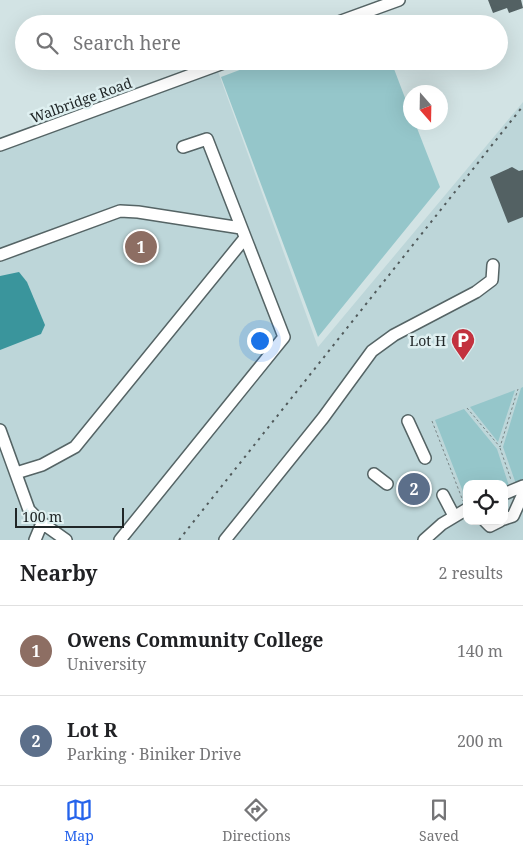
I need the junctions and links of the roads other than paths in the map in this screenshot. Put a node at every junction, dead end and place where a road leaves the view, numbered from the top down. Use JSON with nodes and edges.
{"nodes":[{"id":1,"x":399,"y":0,"type":"edge"},
{"id":2,"x":358,"y":15,"type":"edge"},
{"id":3,"x":204,"y":70,"type":"edge"},
{"id":4,"x":0,"y":145,"type":"edge"},
{"id":5,"x":183,"y":148,"type":"dead end"},
{"id":6,"x":243,"y":233,"type":"junction"},
{"id":7,"x":0,"y":255,"type":"edge"},
{"id":8,"x":493,"y":265,"type":"dead end"},
{"id":9,"x":408,"y":421,"type":"dead end"},
{"id":10,"x":0,"y":430,"type":"edge"},
{"id":11,"x":425,"y":458,"type":"dead end"},
{"id":12,"x":16,"y":473,"type":"junction"},
{"id":13,"x":374,"y":474,"type":"dead end"},
{"id":14,"x":387,"y":484,"type":"dead end"},
{"id":15,"x":516,"y":491,"type":"edge"},
{"id":16,"x":443,"y":495,"type":"dead end"},
{"id":17,"x":463,"y":511,"type":"edge"},
{"id":18,"x":454,"y":516,"type":"junction"},
{"id":19,"x":508,"y":518,"type":"edge"},
{"id":20,"x":42,"y":523,"type":"junction"},
{"id":21,"x":228,"y":539,"type":"edge"},
{"id":22,"x":35,"y":540,"type":"edge"},
{"id":23,"x":66,"y":540,"type":"edge"},
{"id":24,"x":120,"y":540,"type":"edge"},
{"id":25,"x":424,"y":540,"type":"edge"}],
"edges":[{"from":1,"to":2,"type":"street"},
{"from":3,"to":4,"type":"street","name":"Walbridge Road"},
{"from":5,"to":6,"type":"street"},
{"from":6,"to":7,"type":"street"},
{"from":6,"to":12,"type":"street"},
{"from":6,"to":24,"type":"street"},
{"from":8,"to":21,"type":"street"},
{"from":9,"to":11,"type":"street"},
{"from":10,"to":12,"type":"street"},
{"from":12,"to":20,"type":"street"},
{"from":13,"to":14,"type":"street"},
{"from":15,"to":19,"type":"street"},
{"from":16,"to":18,"type":"street"},
{"from":17,"to":18,"type":"street"},
{"from":18,"to":25,"type":"street"},
{"from":20,"to":22,"type":"street"},
{"from":20,"to":23,"type":"street"}]}
